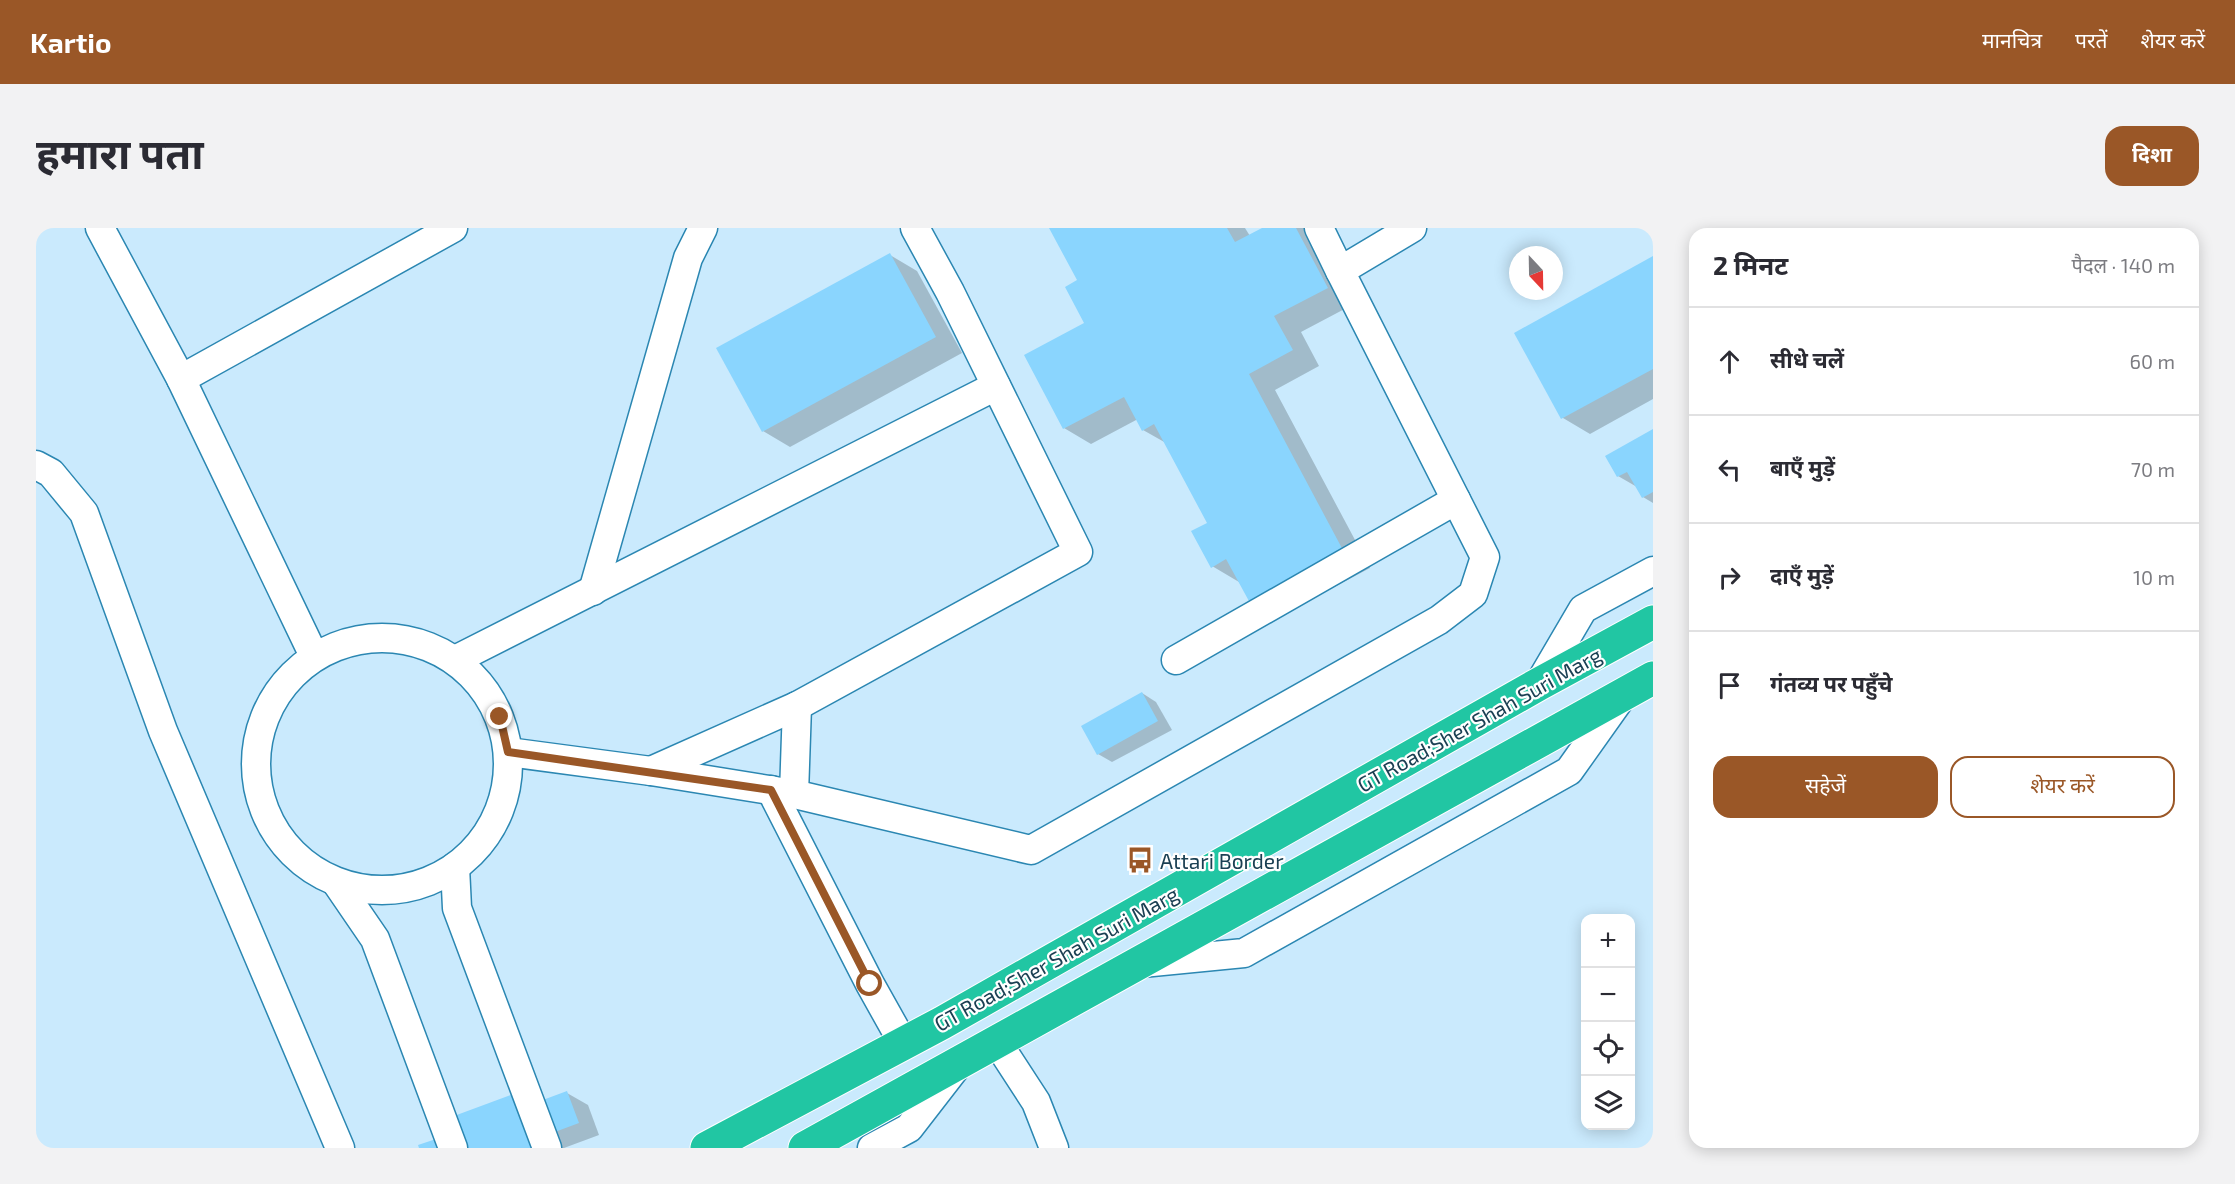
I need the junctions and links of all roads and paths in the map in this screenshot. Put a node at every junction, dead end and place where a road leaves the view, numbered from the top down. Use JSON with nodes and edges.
{"nodes":[{"id":1,"x":100,"y":228,"type":"edge"},
{"id":2,"x":453,"y":228,"type":"edge"},
{"id":3,"x":703,"y":228,"type":"edge"},
{"id":4,"x":915,"y":228,"type":"edge"},
{"id":5,"x":1319,"y":228,"type":"edge"},
{"id":6,"x":1412,"y":228,"type":"edge"},
{"id":7,"x":1340,"y":271,"type":"junction"},
{"id":8,"x":181,"y":379,"type":"junction"},
{"id":9,"x":996,"y":386,"type":"junction"},
{"id":10,"x":36,"y":465,"type":"edge"},
{"id":11,"x":1456,"y":500,"type":"junction"},
{"id":12,"x":1653,"y":571,"type":"edge"},
{"id":13,"x":593,"y":591,"type":"junction"},
{"id":14,"x":1653,"y":622,"type":"edge"},
{"id":15,"x":314,"y":656,"type":"junction"},
{"id":16,"x":455,"y":660,"type":"junction"},
{"id":17,"x":1176,"y":660,"type":"dead end"},
{"id":18,"x":1653,"y":678,"type":"edge"},
{"id":19,"x":1539,"y":684,"type":"junction"},
{"id":20,"x":797,"y":706,"type":"junction"},
{"id":21,"x":508,"y":752,"type":"junction"},
{"id":22,"x":651,"y":771,"type":"junction"},
{"id":23,"x":782,"y":792,"type":"junction"},
{"id":24,"x":455,"y":867,"type":"junction"},
{"id":25,"x":336,"y":882,"type":"junction"},
{"id":26,"x":997,"y":1042,"type":"junction"},
{"id":27,"x":903,"y":1043,"type":"junction"},
{"id":28,"x":959,"y":1063,"type":"junction"},
{"id":29,"x":340,"y":1148,"type":"edge"},
{"id":30,"x":453,"y":1148,"type":"edge"},
{"id":31,"x":547,"y":1148,"type":"edge"},
{"id":32,"x":707,"y":1148,"type":"edge"},
{"id":33,"x":805,"y":1148,"type":"edge"},
{"id":34,"x":872,"y":1148,"type":"edge"},
{"id":35,"x":1054,"y":1148,"type":"edge"}],
"edges":[{"from":1,"to":8,"type":"street"},
{"from":2,"to":8,"type":"street"},
{"from":3,"to":13,"type":"street"},
{"from":4,"to":9,"type":"street"},
{"from":5,"to":7,"type":"street"},
{"from":6,"to":7,"type":"street"},
{"from":7,"to":11,"type":"street"},
{"from":8,"to":15,"type":"street"},
{"from":9,"to":13,"type":"street"},
{"from":9,"to":20,"type":"street"},
{"from":10,"to":29,"type":"street"},
{"from":11,"to":17,"type":"street"},
{"from":11,"to":23,"type":"street"},
{"from":12,"to":19,"type":"street"},
{"from":13,"to":16,"type":"street"},
{"from":14,"to":19,"type":"highway","name":"GT Road;Sher Shah Suri Marg"},
{"from":15,"to":16,"type":"street"},
{"from":15,"to":25,"type":"street"},
{"from":16,"to":21,"type":"street"},
{"from":18,"to":26,"type":"highway"},
{"from":19,"to":27,"type":"highway","name":"GT Road;Sher Shah Suri Marg"},
{"from":20,"to":22,"type":"street"},
{"from":20,"to":23,"type":"street"},
{"from":21,"to":22,"type":"street"},
{"from":21,"to":24,"type":"street"},
{"from":22,"to":23,"type":"street"},
{"from":23,"to":27,"type":"street"},
{"from":24,"to":25,"type":"street"},
{"from":24,"to":31,"type":"street"},
{"from":25,"to":30,"type":"street"},
{"from":26,"to":28,"type":"highway"},
{"from":26,"to":35,"type":"street"},
{"from":27,"to":32,"type":"highway","name":"GT Road;Sher Shah Suri Marg"},
{"from":28,"to":33,"type":"highway"},
{"from":28,"to":34,"type":"street"}]}
